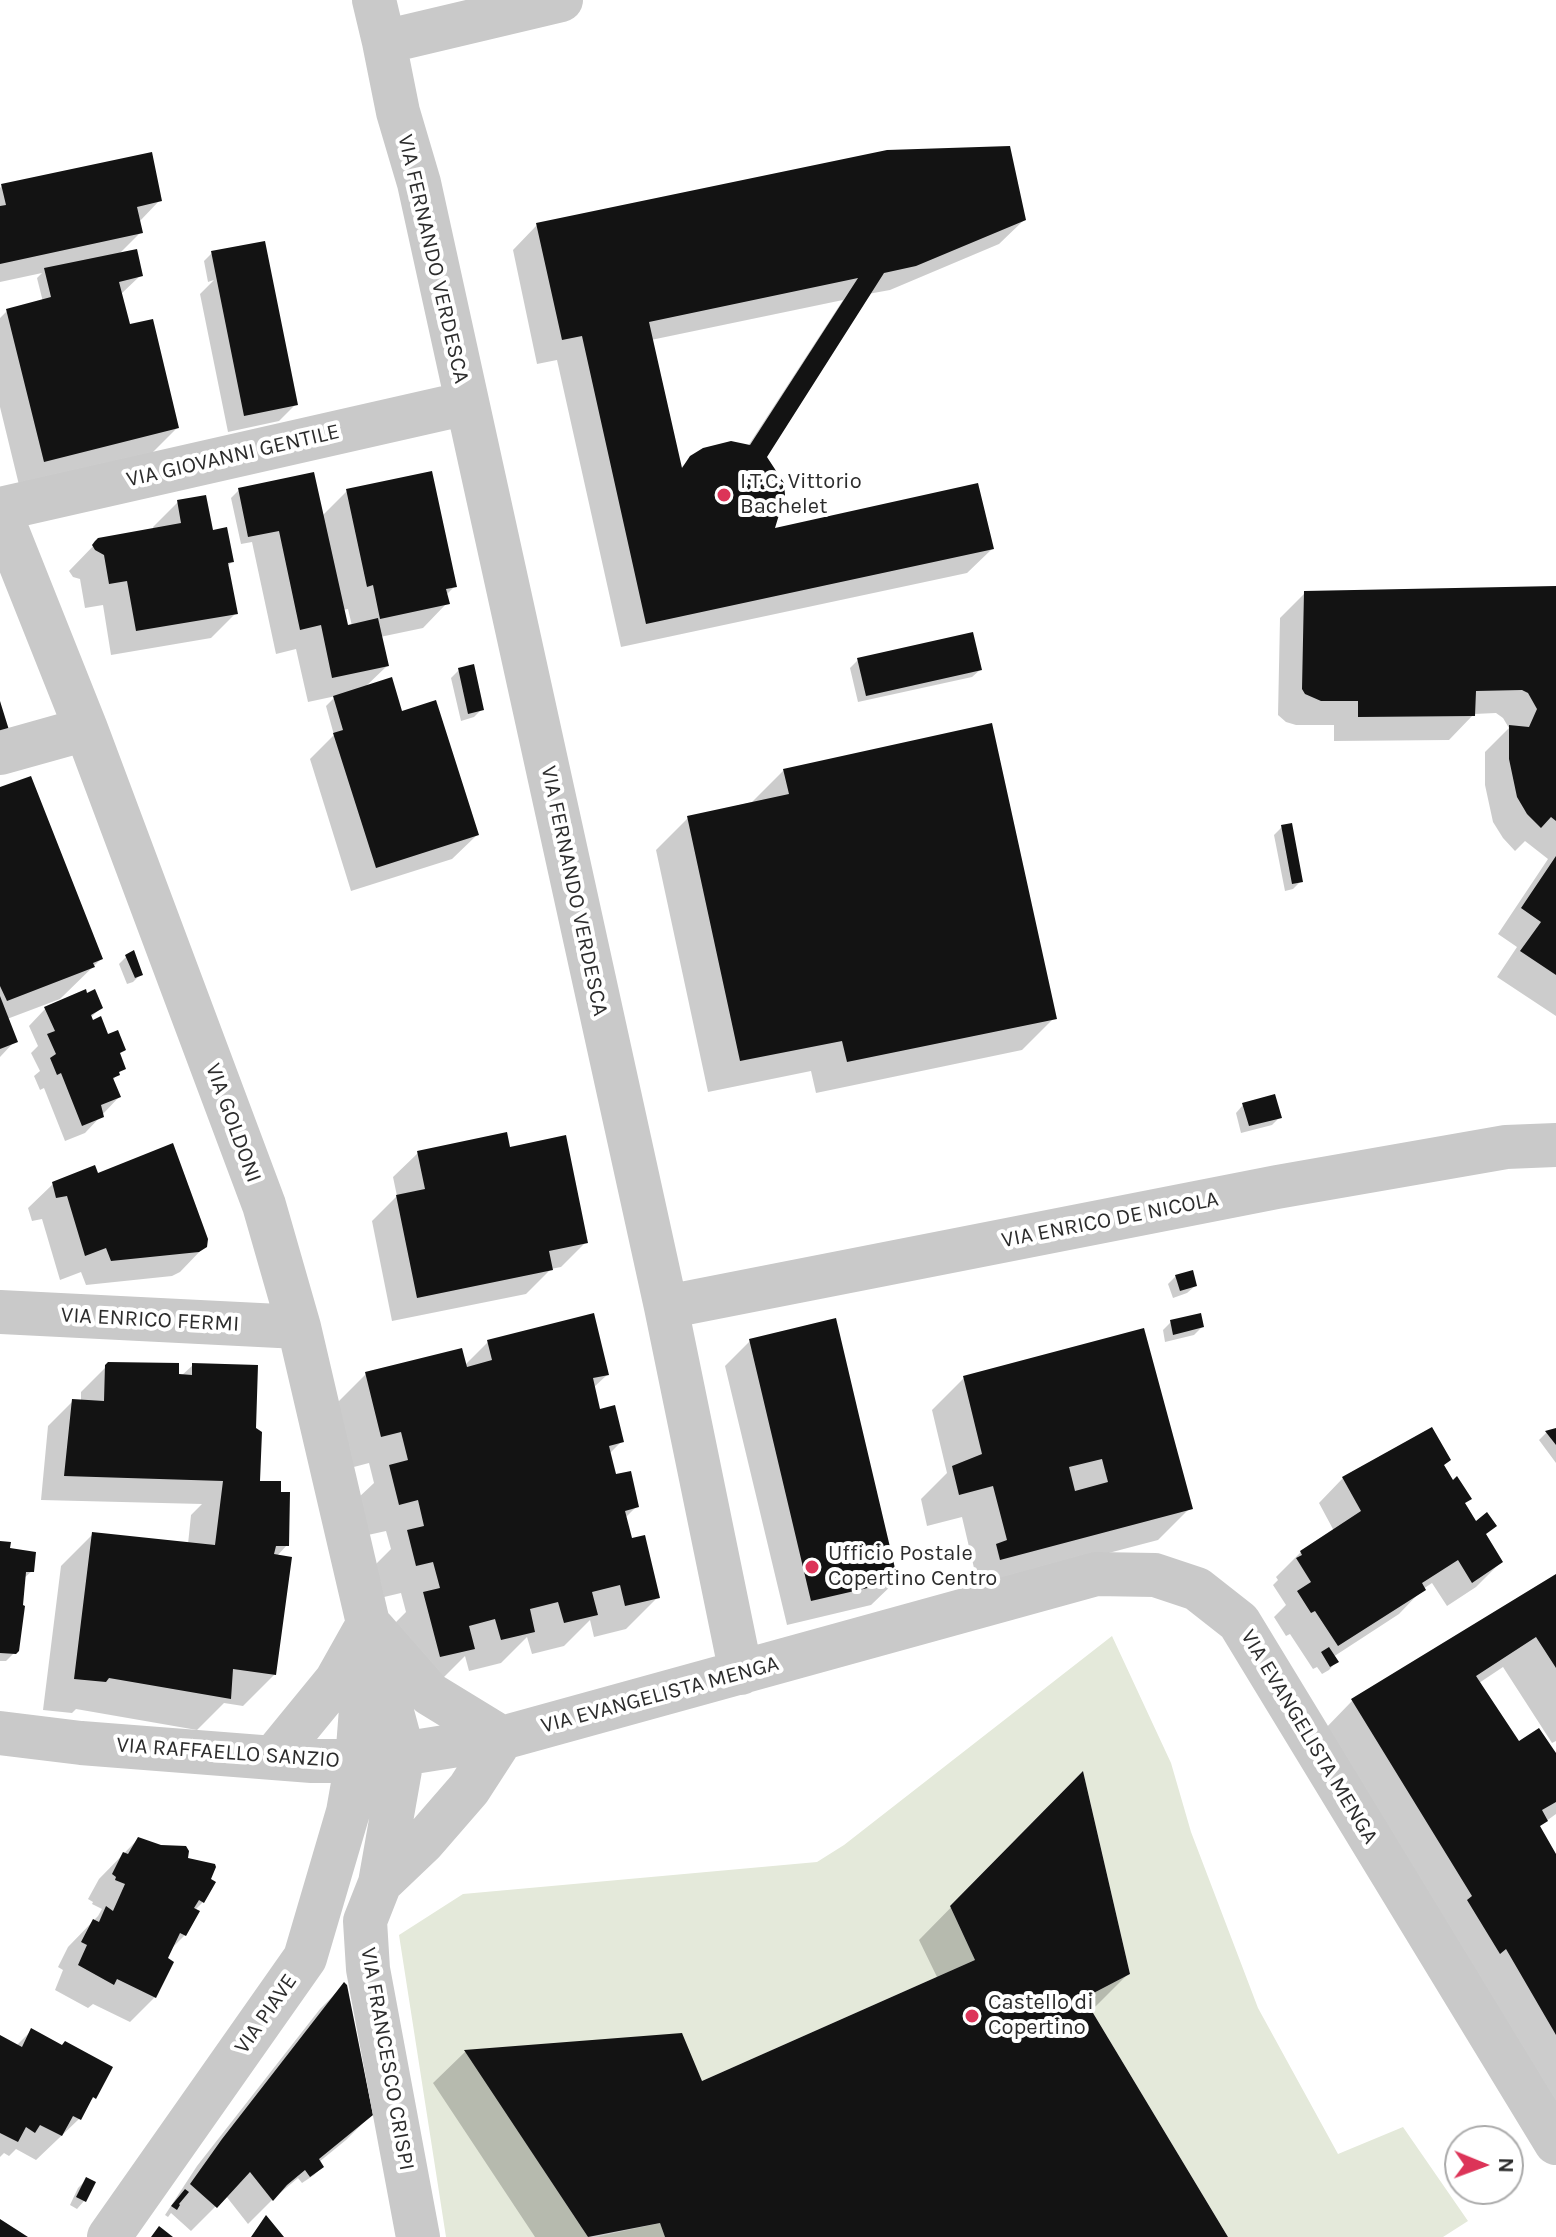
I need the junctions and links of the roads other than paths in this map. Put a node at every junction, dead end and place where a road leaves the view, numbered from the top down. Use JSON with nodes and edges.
{"nodes":[{"id":1,"x":374,"y":0,"type":"edge"},
{"id":2,"x":561,"y":0,"type":"edge"},
{"id":3,"x":384,"y":42,"type":"junction"},
{"id":4,"x":467,"y":403,"type":"junction"},
{"id":5,"x":0,"y":511,"type":"edge"},
{"id":6,"x":86,"y":729,"type":"junction"},
{"id":7,"x":0,"y":753,"type":"edge"},
{"id":8,"x":1556,"y":1145,"type":"edge"},
{"id":9,"x":666,"y":1307,"type":"junction"},
{"id":10,"x":0,"y":1312,"type":"edge"},
{"id":11,"x":299,"y":1327,"type":"junction"},
{"id":12,"x":368,"y":1623,"type":"junction"},
{"id":13,"x":741,"y":1673,"type":"junction"},
{"id":14,"x":0,"y":1733,"type":"edge"},
{"id":15,"x":502,"y":1738,"type":"junction"},
{"id":16,"x":403,"y":1753,"type":"junction"},
{"id":17,"x":273,"y":1758,"type":"junction"},
{"id":18,"x":357,"y":1761,"type":"junction"},
{"id":19,"x":380,"y":1883,"type":"junction"},
{"id":20,"x":1556,"y":2143,"type":"edge"},
{"id":21,"x":109,"y":2237,"type":"edge"},
{"id":22,"x":418,"y":2237,"type":"edge"}],
"edges":[{"from":1,"to":3,"type":"street","name":"VIA FERNANDO VERDESCA"},
{"from":2,"to":3,"type":"street"},
{"from":3,"to":4,"type":"street","name":"VIA FERNANDO VERDESCA"},
{"from":4,"to":5,"type":"street","name":"VIA GIOVANNI GENTILE"},
{"from":4,"to":9,"type":"street","name":"VIA FERNANDO VERDESCA"},
{"from":5,"to":6,"type":"street","name":"VIA GOLDONI"},
{"from":6,"to":7,"type":"street"},
{"from":6,"to":11,"type":"street","name":"VIA GOLDONI"},
{"from":8,"to":9,"type":"street","name":"VIA ENRICO DE NICOLA"},
{"from":9,"to":13,"type":"street","name":"VIA FERNANDO VERDESCA"},
{"from":10,"to":11,"type":"street","name":"VIA ENRICO FERMI"},
{"from":11,"to":12,"type":"street","name":"VIA GOLDONI"},
{"from":12,"to":15,"type":"street"},
{"from":12,"to":16,"type":"street","name":"VIA GOLDONI"},
{"from":12,"to":17,"type":"street"},
{"from":12,"to":18,"type":"street","name":"VIA PIAVE"},
{"from":13,"to":15,"type":"street","name":"VIA EVANGELISTA MENGA"},
{"from":13,"to":20,"type":"street","name":"VIA EVANGELISTA MENGA"},
{"from":14,"to":17,"type":"street","name":"VIA RAFFAELLO SANZIO"},
{"from":15,"to":16,"type":"street","name":"VIA RAFFAELLO SANZIO"},
{"from":15,"to":19,"type":"street","name":"VIA FRANCESCO CRISPI"},
{"from":16,"to":18,"type":"street","name":"VIA RAFFAELLO SANZIO"},
{"from":16,"to":19,"type":"street","name":"VIA FRANCESCO CRISPI"},
{"from":17,"to":18,"type":"street","name":"VIA RAFFAELLO SANZIO"},
{"from":18,"to":21,"type":"street","name":"VIA PIAVE"},
{"from":19,"to":22,"type":"street","name":"VIA FRANCESCO CRISPI"}]}
